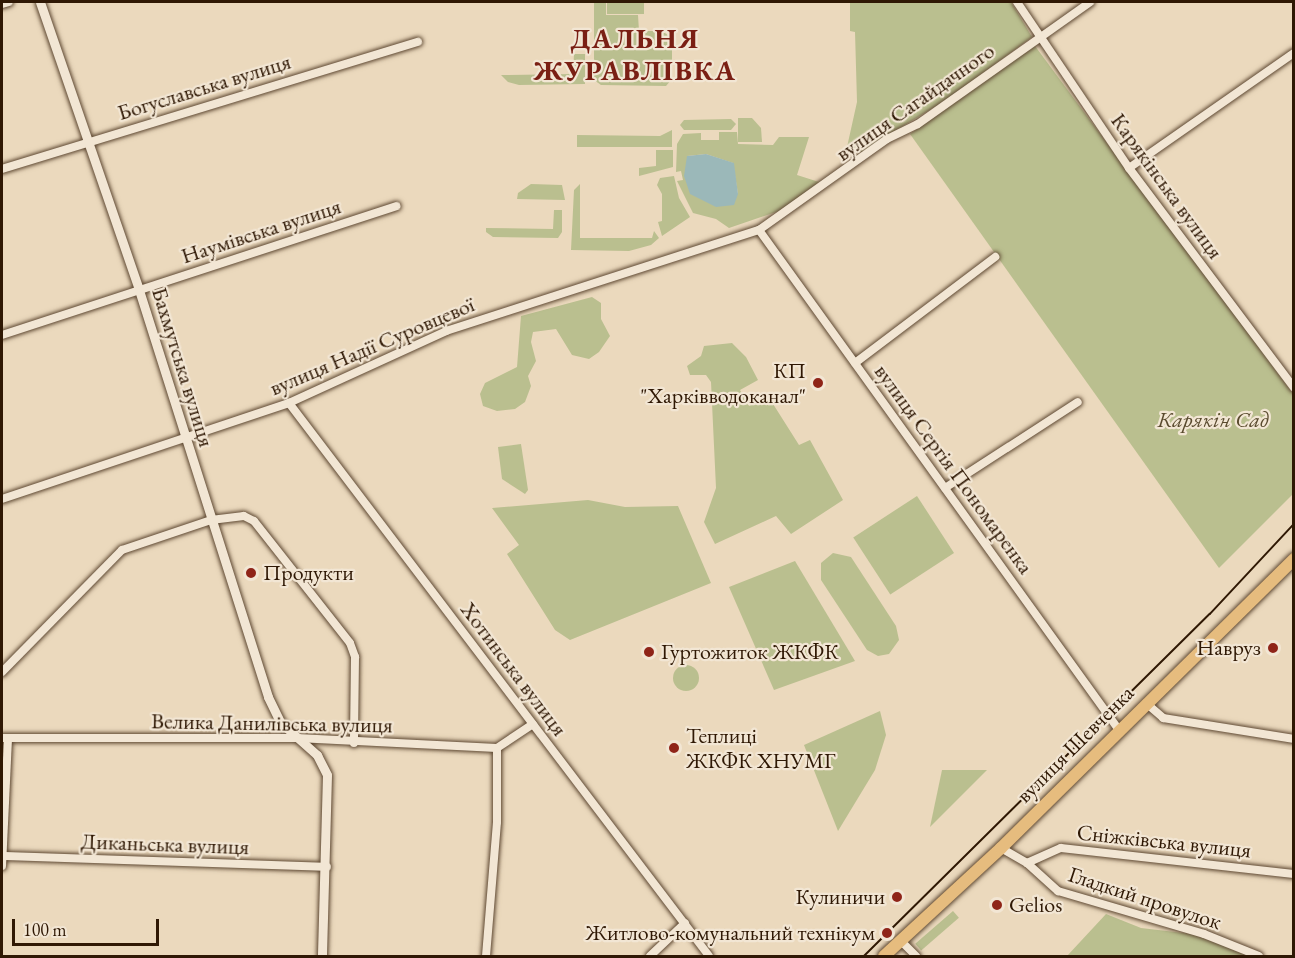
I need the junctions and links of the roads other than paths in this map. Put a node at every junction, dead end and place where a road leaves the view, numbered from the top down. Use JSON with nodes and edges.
{"nodes":[{"id":1,"x":9,"y":2,"type":"edge"},
{"id":2,"x":40,"y":2,"type":"edge"},
{"id":3,"x":1017,"y":2,"type":"edge"},
{"id":4,"x":1090,"y":2,"type":"edge"},
{"id":5,"x":2,"y":4,"type":"edge"},
{"id":6,"x":1040,"y":37,"type":"junction"},
{"id":7,"x":418,"y":42,"type":"dead end"},
{"id":8,"x":1293,"y":53,"type":"edge"},
{"id":9,"x":88,"y":140,"type":"junction"},
{"id":10,"x":1129,"y":168,"type":"junction"},
{"id":11,"x":2,"y":169,"type":"edge"},
{"id":12,"x":396,"y":206,"type":"dead end"},
{"id":13,"x":759,"y":230,"type":"junction"},
{"id":14,"x":995,"y":257,"type":"dead end"},
{"id":15,"x":139,"y":290,"type":"junction"},
{"id":16,"x":2,"y":336,"type":"edge"},
{"id":17,"x":855,"y":363,"type":"junction"},
{"id":18,"x":1293,"y":388,"type":"edge"},
{"id":19,"x":1078,"y":402,"type":"dead end"},
{"id":20,"x":289,"y":403,"type":"junction"},
{"id":21,"x":184,"y":438,"type":"junction"},
{"id":22,"x":945,"y":488,"type":"junction"},
{"id":23,"x":2,"y":499,"type":"edge"},
{"id":24,"x":211,"y":520,"type":"junction"},
{"id":25,"x":1293,"y":559,"type":"edge"},
{"id":26,"x":2,"y":672,"type":"edge"},
{"id":27,"x":1146,"y":703,"type":"junction"},
{"id":28,"x":533,"y":724,"type":"junction"},
{"id":29,"x":1119,"y":730,"type":"junction"},
{"id":30,"x":5,"y":738,"type":"edge"},
{"id":31,"x":297,"y":738,"type":"junction"},
{"id":32,"x":1293,"y":740,"type":"edge"},
{"id":33,"x":354,"y":743,"type":"junction"},
{"id":34,"x":497,"y":748,"type":"junction"},
{"id":35,"x":1001,"y":848,"type":"junction"},
{"id":36,"x":2,"y":856,"type":"edge"},
{"id":37,"x":1027,"y":863,"type":"junction"},
{"id":38,"x":2,"y":866,"type":"edge"},
{"id":39,"x":327,"y":867,"type":"junction"},
{"id":40,"x":1293,"y":874,"type":"edge"},
{"id":41,"x":685,"y":923,"type":"junction"},
{"id":42,"x":900,"y":940,"type":"junction"},
{"id":43,"x":322,"y":957,"type":"edge"},
{"id":44,"x":486,"y":957,"type":"edge"},
{"id":45,"x":650,"y":957,"type":"edge"},
{"id":46,"x":709,"y":957,"type":"edge"},
{"id":47,"x":884,"y":957,"type":"edge"},
{"id":48,"x":916,"y":957,"type":"edge"},
{"id":49,"x":1259,"y":957,"type":"edge"}],
"edges":[{"from":1,"to":5,"type":"street"},
{"from":2,"to":9,"type":"street","name":"Бахмутська вулиця"},
{"from":3,"to":6,"type":"street","name":"Карякінська вулиця"},
{"from":4,"to":6,"type":"street","name":"вулиця Сагайдачного"},
{"from":6,"to":10,"type":"street","name":"Карякінська вулиця"},
{"from":6,"to":13,"type":"street","name":"вулиця Сагайдачного"},
{"from":7,"to":9,"type":"street","name":"Богуславська вулиця"},
{"from":8,"to":10,"type":"street"},
{"from":9,"to":11,"type":"street","name":"Богуславська вулиця"},
{"from":9,"to":15,"type":"street","name":"Бахмутська вулиця"},
{"from":10,"to":18,"type":"street","name":"Карякінська вулиця"},
{"from":12,"to":15,"type":"street","name":"Наумівська вулиця"},
{"from":13,"to":17,"type":"street","name":"вулиця Сергія Пономаренка"},
{"from":13,"to":20,"type":"street","name":"вулиця Надії Суровцевої"},
{"from":14,"to":17,"type":"street"},
{"from":15,"to":16,"type":"street","name":"Наумівська вулиця"},
{"from":15,"to":21,"type":"street","name":"Бахмутська вулиця"},
{"from":17,"to":22,"type":"street","name":"вулиця Сергія Пономаренка"},
{"from":19,"to":22,"type":"street"},
{"from":20,"to":21,"type":"street","name":"вулиця Надії Суровцевої"},
{"from":20,"to":28,"type":"street","name":"Хотинська вулиця"},
{"from":21,"to":23,"type":"street","name":"вулиця Надії Суровцевої"},
{"from":21,"to":24,"type":"street","name":"Бахмутська вулиця"},
{"from":22,"to":29,"type":"street","name":"вулиця Сергія Пономаренка"},
{"from":24,"to":26,"type":"street"},
{"from":24,"to":31,"type":"street","name":"Бахмутська вулиця"},
{"from":24,"to":33,"type":"street"},
{"from":25,"to":27,"type":"main road","name":"вулиця Шевченка"},
{"from":27,"to":29,"type":"main road","name":"вулиця Шевченка"},
{"from":27,"to":32,"type":"street"},
{"from":28,"to":34,"type":"street"},
{"from":28,"to":41,"type":"street","name":"Хотинська вулиця"},
{"from":29,"to":35,"type":"main road","name":"вулиця Шевченка"},
{"from":30,"to":31,"type":"street","name":"Велика Данилівська вулиця"},
{"from":30,"to":36,"type":"street"},
{"from":31,"to":33,"type":"street","name":"Велика Данилівська вулиця"},
{"from":31,"to":39,"type":"street","name":"Бахмутська вулиця"},
{"from":33,"to":34,"type":"street","name":"Велика Данилівська вулиця"},
{"from":34,"to":44,"type":"street"},
{"from":35,"to":37,"type":"street"},
{"from":35,"to":42,"type":"main road","name":"вулиця Шевченка"},
{"from":36,"to":38,"type":"street"},
{"from":36,"to":39,"type":"street","name":"Диканьська вулиця"},
{"from":37,"to":40,"type":"street","name":"Сніжківська вулиця"},
{"from":37,"to":49,"type":"street","name":"Гладкий провулок"},
{"from":39,"to":43,"type":"street","name":"Бахмутська вулиця"},
{"from":41,"to":45,"type":"street"},
{"from":41,"to":46,"type":"street","name":"Хотинська вулиця"},
{"from":42,"to":47,"type":"main road","name":"вулиця Шевченка"},
{"from":42,"to":48,"type":"street"}]}
